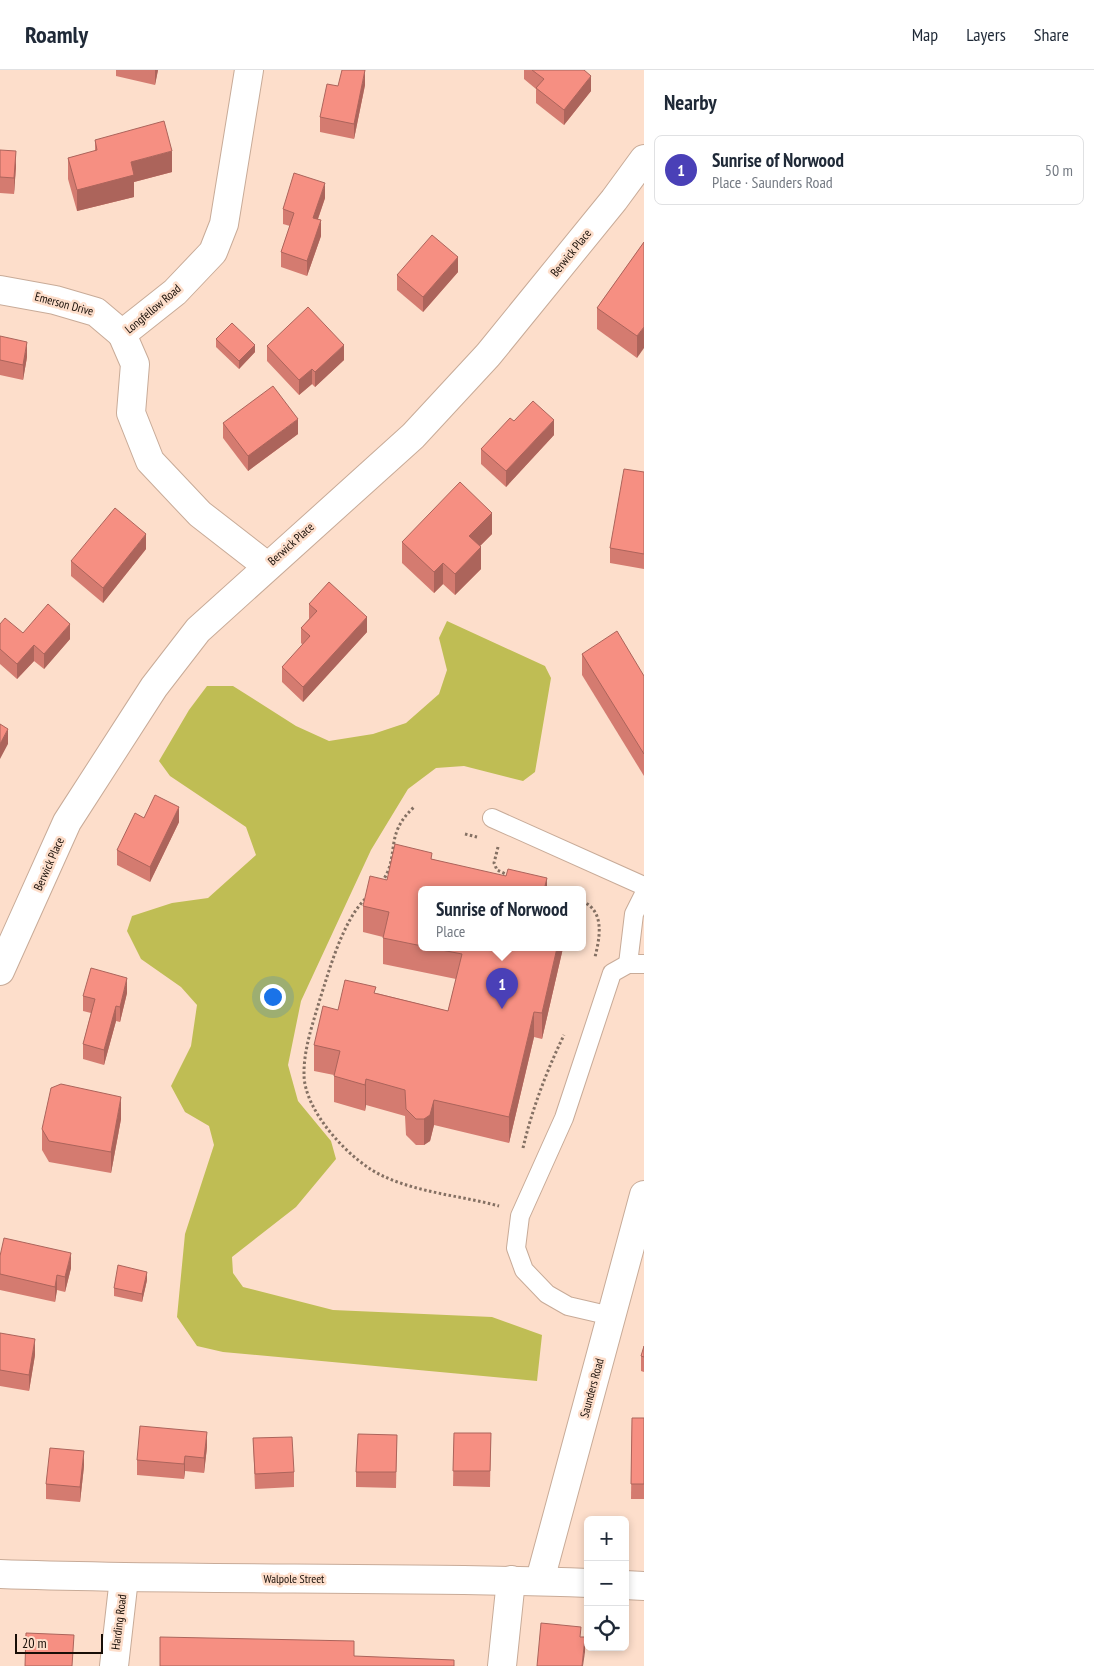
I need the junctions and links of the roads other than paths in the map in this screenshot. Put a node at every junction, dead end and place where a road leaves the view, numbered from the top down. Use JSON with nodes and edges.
{"nodes":[{"id":1,"x":249,"y":70,"type":"edge"},
{"id":2,"x":644,"y":160,"type":"edge"},
{"id":3,"x":0,"y":290,"type":"edge"},
{"id":4,"x":122,"y":334,"type":"junction"},
{"id":5,"x":266,"y":566,"type":"junction"},
{"id":6,"x":492,"y":818,"type":"dead end"},
{"id":7,"x":644,"y":886,"type":"edge"},
{"id":8,"x":644,"y":894,"type":"edge"},
{"id":9,"x":636,"y":964,"type":"edge"},
{"id":10,"x":0,"y":972,"type":"edge"},
{"id":11,"x":644,"y":1195,"type":"edge"},
{"id":12,"x":611,"y":1316,"type":"junction"},
{"id":13,"x":0,"y":1574,"type":"edge"},
{"id":14,"x":124,"y":1578,"type":"junction"},
{"id":15,"x":511,"y":1580,"type":"junction"},
{"id":16,"x":540,"y":1580,"type":"junction"},
{"id":17,"x":584,"y":1583,"type":"edge"},
{"id":18,"x":629,"y":1585,"type":"edge"},
{"id":19,"x":644,"y":1586,"type":"edge"},
{"id":20,"x":114,"y":1666,"type":"edge"},
{"id":21,"x":502,"y":1666,"type":"edge"}],
"edges":[{"from":1,"to":4,"type":"street","name":"Longfellow Road"},
{"from":2,"to":5,"type":"street","name":"Berwick Place"},
{"from":3,"to":4,"type":"street","name":"Emerson Drive"},
{"from":4,"to":5,"type":"street","name":"Longfellow Road"},
{"from":5,"to":10,"type":"street","name":"Berwick Place"},
{"from":6,"to":7,"type":"lane"},
{"from":8,"to":9,"type":"lane"},
{"from":9,"to":12,"type":"lane"},
{"from":11,"to":12,"type":"street","name":"Saunders Road"},
{"from":12,"to":16,"type":"street","name":"Saunders Road"},
{"from":13,"to":14,"type":"street","name":"Walpole Street"},
{"from":14,"to":15,"type":"street","name":"Walpole Street"},
{"from":14,"to":20,"type":"street","name":"Harding Road"},
{"from":15,"to":16,"type":"street","name":"Walpole Street"},
{"from":15,"to":21,"type":"street"},
{"from":16,"to":17,"type":"street","name":"Walpole Street"},
{"from":18,"to":19,"type":"street"}]}
